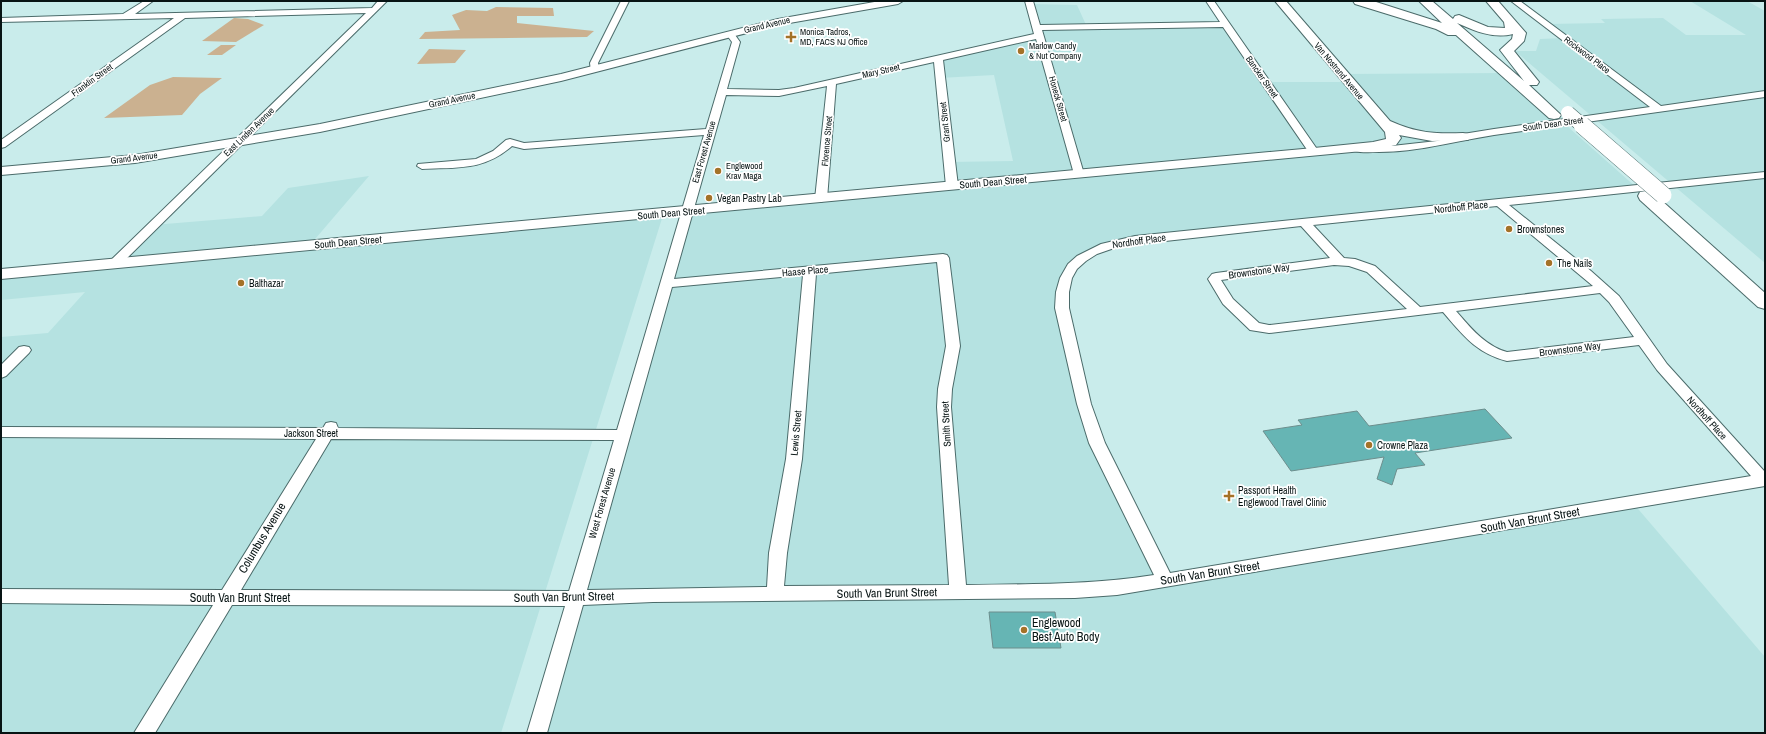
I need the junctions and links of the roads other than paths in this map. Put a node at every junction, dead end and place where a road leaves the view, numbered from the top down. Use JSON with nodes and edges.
{"nodes":[{"id":1,"x":149,"y":1,"type":"edge"},
{"id":2,"x":383,"y":1,"type":"edge"},
{"id":3,"x":625,"y":1,"type":"edge"},
{"id":4,"x":894,"y":1,"type":"edge"},
{"id":5,"x":1029,"y":1,"type":"edge"},
{"id":6,"x":1210,"y":1,"type":"edge"},
{"id":7,"x":1280,"y":1,"type":"edge"},
{"id":8,"x":1359,"y":1,"type":"edge"},
{"id":9,"x":1492,"y":1,"type":"edge"},
{"id":10,"x":1515,"y":1,"type":"edge"},
{"id":11,"x":1431,"y":3,"type":"edge"},
{"id":12,"x":1379,"y":7,"type":"junction"},
{"id":13,"x":374,"y":10,"type":"junction"},
{"id":14,"x":183,"y":15,"type":"junction"},
{"id":15,"x":125,"y":17,"type":"junction"},
{"id":16,"x":1459,"y":19,"type":"junction"},
{"id":17,"x":1,"y":20,"type":"edge"},
{"id":18,"x":1510,"y":23,"type":"junction"},
{"id":19,"x":1226,"y":24,"type":"junction"},
{"id":20,"x":1038,"y":32,"type":"junction"},
{"id":21,"x":730,"y":34,"type":"junction"},
{"id":22,"x":1475,"y":46,"type":"junction"},
{"id":23,"x":938,"y":59,"type":"junction"},
{"id":24,"x":594,"y":69,"type":"junction"},
{"id":25,"x":832,"y":82,"type":"junction"},
{"id":26,"x":1532,"y":82,"type":"junction"},
{"id":27,"x":721,"y":92,"type":"junction"},
{"id":28,"x":1765,"y":94,"type":"edge"},
{"id":29,"x":1658,"y":109,"type":"junction"},
{"id":30,"x":1561,"y":114,"type":"junction"},
{"id":31,"x":1385,"y":124,"type":"junction"},
{"id":32,"x":710,"y":132,"type":"junction"},
{"id":33,"x":1462,"y":137,"type":"junction"},
{"id":34,"x":238,"y":142,"type":"junction"},
{"id":35,"x":1391,"y":142,"type":"joint"},
{"id":36,"x":1,"y":144,"type":"edge"},
{"id":37,"x":1341,"y":149,"type":"junction"},
{"id":38,"x":1314,"y":152,"type":"junction"},
{"id":39,"x":422,"y":166,"type":"dead end"},
{"id":40,"x":1,"y":171,"type":"edge"},
{"id":41,"x":1079,"y":174,"type":"junction"},
{"id":42,"x":1765,"y":175,"type":"edge"},
{"id":43,"x":952,"y":186,"type":"junction"},
{"id":44,"x":1655,"y":196,"type":"junction"},
{"id":45,"x":821,"y":198,"type":"junction"},
{"id":46,"x":1500,"y":203,"type":"junction"},
{"id":47,"x":687,"y":212,"type":"junction"},
{"id":48,"x":1299,"y":224,"type":"junction"},
{"id":49,"x":943,"y":258,"type":"joint"},
{"id":50,"x":1333,"y":262,"type":"junction"},
{"id":51,"x":114,"y":264,"type":"junction"},
{"id":52,"x":810,"y":271,"type":"junction"},
{"id":53,"x":1,"y":274,"type":"edge"},
{"id":54,"x":668,"y":278,"type":"junction"},
{"id":55,"x":1765,"y":284,"type":"edge"},
{"id":56,"x":1604,"y":289,"type":"junction"},
{"id":57,"x":1765,"y":303,"type":"edge"},
{"id":58,"x":1445,"y":307,"type":"junction"},
{"id":59,"x":1416,"y":310,"type":"junction"},
{"id":60,"x":1644,"y":340,"type":"junction"},
{"id":61,"x":24,"y":350,"type":"dead end"},
{"id":62,"x":1,"y":373,"type":"edge"},
{"id":63,"x":329,"y":430,"type":"junction"},
{"id":64,"x":1,"y":432,"type":"edge"},
{"id":65,"x":622,"y":435,"type":"junction"},
{"id":66,"x":1764,"y":480,"type":"edge"},
{"id":67,"x":1165,"y":580,"type":"junction"},
{"id":68,"x":958,"y":592,"type":"junction"},
{"id":69,"x":774,"y":594,"type":"junction"},
{"id":70,"x":1,"y":596,"type":"edge"},
{"id":71,"x":226,"y":598,"type":"junction"},
{"id":72,"x":575,"y":598,"type":"junction"},
{"id":73,"x":144,"y":733,"type":"edge"},
{"id":74,"x":537,"y":733,"type":"edge"}],
"edges":[{"from":1,"to":15,"type":"street"},
{"from":2,"to":13,"type":"street","name":"East Linden Avenue"},
{"from":3,"to":24,"type":"street"},
{"from":4,"to":21,"type":"main road","name":"Grand Avenue"},
{"from":5,"to":20,"type":"street","name":"Honeck Street"},
{"from":6,"to":19,"type":"street","name":"Bancker Street"},
{"from":7,"to":31,"type":"main road","name":"Van Nostrand Avenue"},
{"from":8,"to":12,"type":"highway"},
{"from":9,"to":18,"type":"highway"},
{"from":10,"to":29,"type":"street","name":"Rockwood Place"},
{"from":11,"to":12,"type":"highway"},
{"from":11,"to":16,"type":"highway"},
{"from":11,"to":22,"type":"highway"},
{"from":12,"to":22,"type":"highway"},
{"from":13,"to":14,"type":"street"},
{"from":13,"to":34,"type":"street","name":"East Linden Avenue"},
{"from":14,"to":15,"type":"street"},
{"from":14,"to":36,"type":"street","name":"Franklin Street"},
{"from":15,"to":17,"type":"street"},
{"from":16,"to":18,"type":"highway"},
{"from":16,"to":26,"type":"highway"},
{"from":18,"to":26,"type":"highway"},
{"from":19,"to":20,"type":"street","name":"Mary Street"},
{"from":19,"to":38,"type":"street","name":"Bancker Street"},
{"from":20,"to":23,"type":"street","name":"Mary Street"},
{"from":20,"to":41,"type":"street","name":"Honeck Street"},
{"from":21,"to":24,"type":"main road","name":"Grand Avenue"},
{"from":21,"to":27,"type":"street","name":"East Forest Avenue"},
{"from":22,"to":30,"type":"highway"},
{"from":23,"to":25,"type":"street","name":"Mary Street"},
{"from":23,"to":43,"type":"street","name":"Grant Street"},
{"from":24,"to":34,"type":"main road","name":"Grand Avenue"},
{"from":25,"to":27,"type":"street","name":"Mary Street"},
{"from":25,"to":45,"type":"street","name":"Florence Street"},
{"from":26,"to":30,"type":"highway"},
{"from":27,"to":32,"type":"street","name":"East Forest Avenue"},
{"from":28,"to":29,"type":"street","name":"South Dean Street"},
{"from":29,"to":33,"type":"street","name":"South Dean Street"},
{"from":30,"to":44,"type":"highway","bridge":true},
{"from":31,"to":33,"type":"main road"},
{"from":31,"to":35,"type":"main road","name":"Van Nostrand Avenue"},
{"from":32,"to":39,"type":"street"},
{"from":32,"to":47,"type":"street","name":"East Forest Avenue"},
{"from":33,"to":37,"type":"street","name":"South Dean Street"},
{"from":34,"to":40,"type":"main road","name":"Grand Avenue"},
{"from":34,"to":51,"type":"street","name":"East Linden Avenue"},
{"from":35,"to":37,"type":"main road","name":"South Dean Street"},
{"from":37,"to":38,"type":"main road","name":"South Dean Street"},
{"from":38,"to":41,"type":"main road","name":"South Dean Street"},
{"from":41,"to":43,"type":"main road","name":"South Dean Street"},
{"from":42,"to":46,"type":"street","name":"Nordhoff Place"},
{"from":43,"to":45,"type":"main road","name":"South Dean Street"},
{"from":44,"to":55,"type":"highway"},
{"from":44,"to":57,"type":"highway"},
{"from":45,"to":47,"type":"main road","name":"South Dean Street"},
{"from":46,"to":48,"type":"street","name":"Nordhoff Place"},
{"from":46,"to":56,"type":"street","name":"Nordhoff Place"},
{"from":47,"to":51,"type":"main road","name":"South Dean Street"},
{"from":47,"to":54,"type":"street","name":"East Forest Avenue"},
{"from":48,"to":50,"type":"street"},
{"from":48,"to":67,"type":"street","name":"Nordhoff Place"},
{"from":49,"to":52,"type":"street","name":"Haase Place"},
{"from":49,"to":68,"type":"street","name":"Smith Street"},
{"from":50,"to":59,"type":"street","name":"Brownstone Way"},
{"from":50,"to":59,"type":"street","name":"Brownstone Way"},
{"from":51,"to":53,"type":"main road","name":"South Dean Street"},
{"from":52,"to":54,"type":"street","name":"Haase Place"},
{"from":52,"to":69,"type":"street","name":"Lewis Street"},
{"from":54,"to":65,"type":"street","name":"West Forest Avenue"},
{"from":56,"to":58,"type":"street","name":"Brownstone Way"},
{"from":56,"to":60,"type":"street","name":"Nordhoff Place"},
{"from":58,"to":59,"type":"street","name":"Brownstone Way"},
{"from":58,"to":60,"type":"street","name":"Brownstone Way"},
{"from":60,"to":66,"type":"street","name":"Nordhoff Place"},
{"from":61,"to":62,"type":"street"},
{"from":63,"to":64,"type":"street","name":"Jackson Street"},
{"from":63,"to":65,"type":"street","name":"Jackson Street"},
{"from":63,"to":71,"type":"street","name":"Columbus Avenue"},
{"from":65,"to":72,"type":"street","name":"West Forest Avenue"},
{"from":66,"to":67,"type":"street","name":"South Van Brunt Street"},
{"from":67,"to":68,"type":"street","name":"South Van Brunt Street"},
{"from":68,"to":69,"type":"street","name":"South Van Brunt Street"},
{"from":69,"to":72,"type":"street","name":"South Van Brunt Street"},
{"from":70,"to":71,"type":"street","name":"South Van Brunt Street"},
{"from":71,"to":72,"type":"street","name":"South Van Brunt Street"},
{"from":71,"to":73,"type":"street","name":"Columbus Avenue"},
{"from":72,"to":74,"type":"street","name":"West Forest Avenue"}]}
